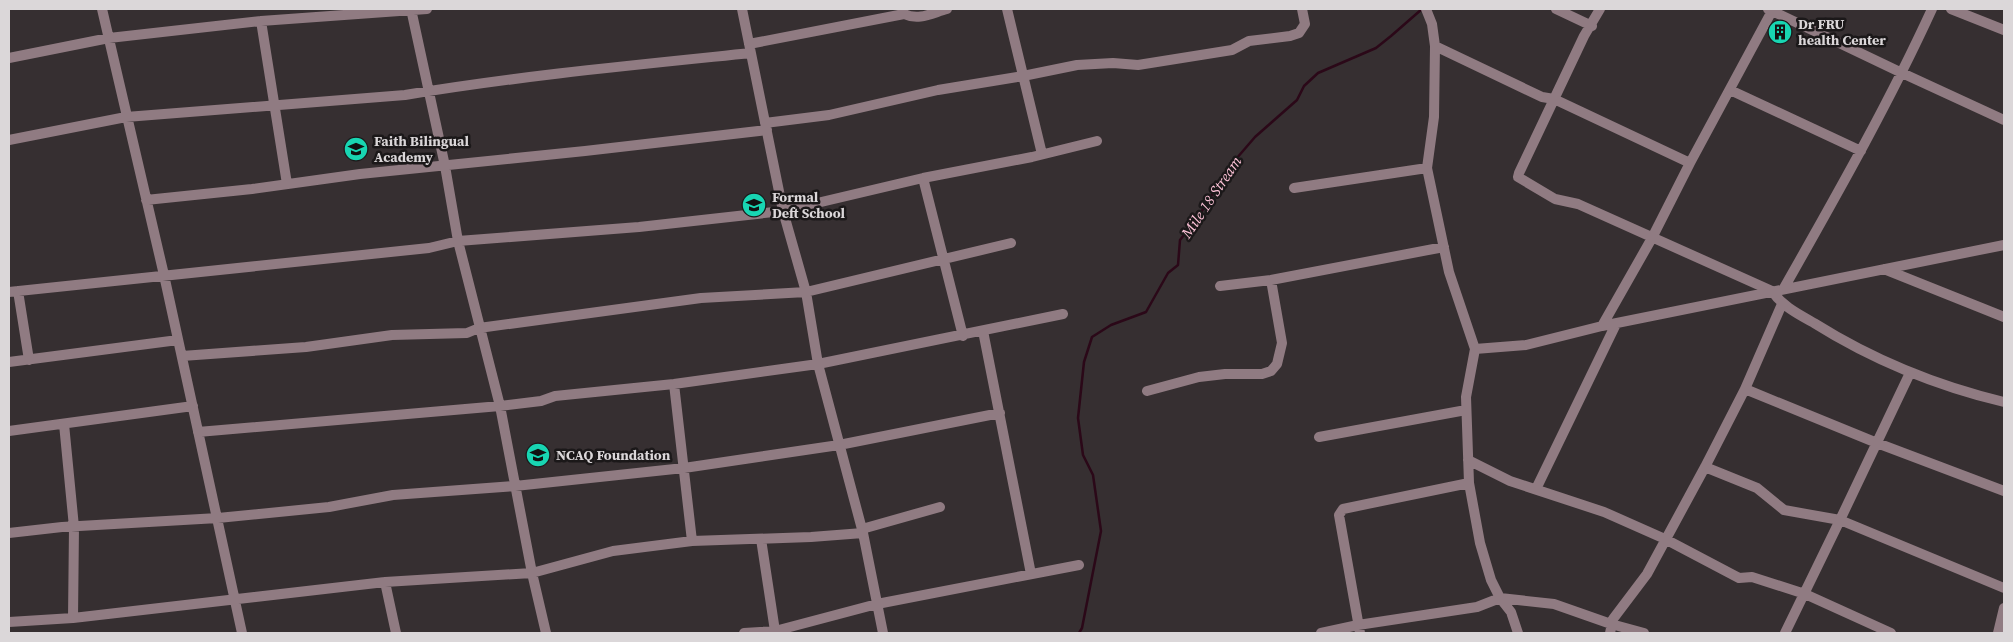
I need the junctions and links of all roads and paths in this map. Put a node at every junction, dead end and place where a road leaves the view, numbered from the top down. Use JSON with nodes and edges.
{"nodes":[{"id":1,"x":102,"y":9,"type":"edge"},
{"id":2,"x":428,"y":9,"type":"edge"},
{"id":3,"x":742,"y":9,"type":"edge"},
{"id":4,"x":947,"y":9,"type":"edge"},
{"id":5,"x":1007,"y":9,"type":"edge"},
{"id":6,"x":1302,"y":9,"type":"edge"},
{"id":7,"x":1556,"y":9,"type":"edge"},
{"id":8,"x":1600,"y":9,"type":"edge"},
{"id":9,"x":1771,"y":9,"type":"edge"},
{"id":10,"x":1932,"y":9,"type":"edge"},
{"id":11,"x":1951,"y":9,"type":"edge"},
{"id":12,"x":411,"y":10,"type":"edge"},
{"id":13,"x":1426,"y":10,"type":"edge"},
{"id":14,"x":903,"y":11,"type":"edge"},
{"id":15,"x":261,"y":21,"type":"junction"},
{"id":16,"x":1592,"y":26,"type":"junction"},
{"id":17,"x":2004,"y":30,"type":"edge"},
{"id":18,"x":109,"y":38,"type":"junction"},
{"id":19,"x":1435,"y":46,"type":"junction"},
{"id":20,"x":750,"y":48,"type":"junction"},
{"id":21,"x":9,"y":58,"type":"edge"},
{"id":22,"x":1902,"y":73,"type":"junction"},
{"id":23,"x":1023,"y":76,"type":"junction"},
{"id":24,"x":428,"y":90,"type":"junction"},
{"id":25,"x":1730,"y":90,"type":"junction"},
{"id":26,"x":1554,"y":99,"type":"junction"},
{"id":27,"x":274,"y":106,"type":"junction"},
{"id":28,"x":126,"y":117,"type":"junction"},
{"id":29,"x":2004,"y":120,"type":"edge"},
{"id":30,"x":766,"y":126,"type":"junction"},
{"id":31,"x":9,"y":140,"type":"edge"},
{"id":32,"x":1097,"y":141,"type":"dead end"},
{"id":33,"x":1861,"y":151,"type":"junction"},
{"id":34,"x":1042,"y":154,"type":"junction"},
{"id":35,"x":1690,"y":163,"type":"junction"},
{"id":36,"x":444,"y":166,"type":"junction"},
{"id":37,"x":1427,"y":168,"type":"junction"},
{"id":38,"x":923,"y":178,"type":"junction"},
{"id":39,"x":287,"y":184,"type":"junction"},
{"id":40,"x":1294,"y":188,"type":"dead end"},
{"id":41,"x":146,"y":200,"type":"junction"},
{"id":42,"x":783,"y":211,"type":"junction"},
{"id":43,"x":1652,"y":238,"type":"junction"},
{"id":44,"x":458,"y":241,"type":"junction"},
{"id":45,"x":1011,"y":243,"type":"dead end"},
{"id":46,"x":2004,"y":245,"type":"edge"},
{"id":47,"x":1444,"y":247,"type":"junction"},
{"id":48,"x":945,"y":260,"type":"junction"},
{"id":49,"x":1883,"y":269,"type":"junction"},
{"id":50,"x":164,"y":275,"type":"junction"},
{"id":51,"x":1270,"y":280,"type":"junction"},
{"id":52,"x":1220,"y":286,"type":"dead end"},
{"id":53,"x":1784,"y":288,"type":"junction"},
{"id":54,"x":13,"y":291,"type":"edge"},
{"id":55,"x":1772,"y":291,"type":"junction"},
{"id":56,"x":806,"y":292,"type":"junction"},
{"id":57,"x":1782,"y":304,"type":"junction"},
{"id":58,"x":1063,"y":314,"type":"dead end"},
{"id":59,"x":2004,"y":317,"type":"edge"},
{"id":60,"x":1616,"y":324,"type":"junction"},
{"id":61,"x":1602,"y":326,"type":"junction"},
{"id":62,"x":479,"y":328,"type":"junction"},
{"id":63,"x":983,"y":331,"type":"junction"},
{"id":64,"x":963,"y":336,"type":"junction"},
{"id":65,"x":178,"y":340,"type":"junction"},
{"id":66,"x":1475,"y":349,"type":"junction"},
{"id":67,"x":182,"y":356,"type":"junction"},
{"id":68,"x":28,"y":360,"type":"junction"},
{"id":69,"x":9,"y":362,"type":"edge"},
{"id":70,"x":818,"y":364,"type":"junction"},
{"id":71,"x":1910,"y":373,"type":"junction"},
{"id":72,"x":674,"y":384,"type":"junction"},
{"id":73,"x":1745,"y":389,"type":"junction"},
{"id":74,"x":1147,"y":391,"type":"dead end"},
{"id":75,"x":2004,"y":402,"type":"edge"},
{"id":76,"x":193,"y":406,"type":"junction"},
{"id":77,"x":500,"y":406,"type":"junction"},
{"id":78,"x":1466,"y":410,"type":"junction"},
{"id":79,"x":1000,"y":413,"type":"junction"},
{"id":80,"x":64,"y":424,"type":"junction"},
{"id":81,"x":9,"y":431,"type":"edge"},
{"id":82,"x":198,"y":432,"type":"junction"},
{"id":83,"x":1318,"y":437,"type":"dead end"},
{"id":84,"x":1877,"y":442,"type":"junction"},
{"id":85,"x":839,"y":445,"type":"junction"},
{"id":86,"x":1468,"y":460,"type":"junction"},
{"id":87,"x":1705,"y":467,"type":"junction"},
{"id":88,"x":684,"y":468,"type":"junction"},
{"id":89,"x":1469,"y":483,"type":"junction"},
{"id":90,"x":515,"y":486,"type":"junction"},
{"id":91,"x":1536,"y":489,"type":"junction"},
{"id":92,"x":2004,"y":491,"type":"edge"},
{"id":93,"x":940,"y":507,"type":"dead end"},
{"id":94,"x":218,"y":518,"type":"junction"},
{"id":95,"x":1840,"y":520,"type":"junction"},
{"id":96,"x":74,"y":527,"type":"junction"},
{"id":97,"x":862,"y":531,"type":"junction"},
{"id":98,"x":9,"y":533,"type":"edge"},
{"id":99,"x":761,"y":539,"type":"junction"},
{"id":100,"x":1665,"y":539,"type":"junction"},
{"id":101,"x":692,"y":542,"type":"junction"},
{"id":102,"x":1079,"y":565,"type":"dead end"},
{"id":103,"x":532,"y":573,"type":"junction"},
{"id":104,"x":1031,"y":574,"type":"junction"},
{"id":105,"x":385,"y":582,"type":"junction"},
{"id":106,"x":2004,"y":588,"type":"edge"},
{"id":107,"x":1805,"y":594,"type":"junction"},
{"id":108,"x":1500,"y":598,"type":"junction"},
{"id":109,"x":234,"y":599,"type":"junction"},
{"id":110,"x":877,"y":604,"type":"junction"},
{"id":111,"x":2004,"y":613,"type":"edge"},
{"id":112,"x":73,"y":618,"type":"junction"},
{"id":113,"x":9,"y":622,"type":"edge"},
{"id":114,"x":1359,"y":629,"type":"edge"},
{"id":115,"x":1611,"y":629,"type":"edge"},
{"id":116,"x":775,"y":631,"type":"junction"},
{"id":117,"x":242,"y":633,"type":"edge"},
{"id":118,"x":396,"y":633,"type":"edge"},
{"id":119,"x":546,"y":633,"type":"edge"},
{"id":120,"x":744,"y":633,"type":"edge"},
{"id":121,"x":883,"y":633,"type":"edge"},
{"id":122,"x":1321,"y":633,"type":"edge"},
{"id":123,"x":1518,"y":633,"type":"edge"},
{"id":124,"x":1644,"y":633,"type":"edge"},
{"id":125,"x":1785,"y":633,"type":"edge"},
{"id":126,"x":1891,"y":633,"type":"edge"},
{"id":127,"x":1998,"y":633,"type":"edge"}],
"edges":[{"from":1,"to":18,"type":"street"},
{"from":2,"to":12,"type":"street"},
{"from":3,"to":20,"type":"street"},
{"from":4,"to":14,"type":"street"},
{"from":5,"to":23,"type":"street"},
{"from":6,"to":23,"type":"street"},
{"from":7,"to":16,"type":"street"},
{"from":8,"to":16,"type":"street"},
{"from":9,"to":22,"type":"street"},
{"from":9,"to":25,"type":"street"},
{"from":10,"to":22,"type":"street"},
{"from":11,"to":17,"type":"street"},
{"from":12,"to":15,"type":"street"},
{"from":12,"to":24,"type":"street"},
{"from":13,"to":19,"type":"street"},
{"from":14,"to":20,"type":"street"},
{"from":15,"to":18,"type":"street"},
{"from":15,"to":27,"type":"street"},
{"from":16,"to":26,"type":"street"},
{"from":18,"to":21,"type":"street"},
{"from":18,"to":28,"type":"street"},
{"from":19,"to":26,"type":"street"},
{"from":19,"to":37,"type":"street"},
{"from":20,"to":24,"type":"street"},
{"from":20,"to":30,"type":"street"},
{"from":22,"to":29,"type":"street"},
{"from":22,"to":33,"type":"street"},
{"from":23,"to":30,"type":"street"},
{"from":23,"to":34,"type":"street"},
{"from":24,"to":27,"type":"street"},
{"from":24,"to":36,"type":"street"},
{"from":25,"to":33,"type":"street"},
{"from":25,"to":35,"type":"street"},
{"from":26,"to":35,"type":"street"},
{"from":26,"to":43,"type":"street"},
{"from":27,"to":28,"type":"street"},
{"from":27,"to":39,"type":"street"},
{"from":28,"to":31,"type":"street"},
{"from":28,"to":41,"type":"street"},
{"from":30,"to":36,"type":"street"},
{"from":30,"to":42,"type":"street"},
{"from":32,"to":34,"type":"street"},
{"from":33,"to":53,"type":"street"},
{"from":34,"to":38,"type":"street"},
{"from":35,"to":43,"type":"street"},
{"from":36,"to":39,"type":"street"},
{"from":36,"to":44,"type":"street"},
{"from":37,"to":40,"type":"street"},
{"from":37,"to":47,"type":"street"},
{"from":38,"to":42,"type":"street"},
{"from":38,"to":48,"type":"street"},
{"from":39,"to":41,"type":"street"},
{"from":41,"to":50,"type":"street"},
{"from":42,"to":44,"type":"street"},
{"from":42,"to":56,"type":"street"},
{"from":43,"to":55,"type":"street"},
{"from":43,"to":61,"type":"street"},
{"from":44,"to":50,"type":"street"},
{"from":44,"to":62,"type":"street"},
{"from":45,"to":48,"type":"street"},
{"from":46,"to":49,"type":"street"},
{"from":47,"to":51,"type":"street"},
{"from":47,"to":66,"type":"street"},
{"from":48,"to":56,"type":"street"},
{"from":48,"to":64,"type":"street"},
{"from":49,"to":53,"type":"street"},
{"from":49,"to":59,"type":"street"},
{"from":50,"to":54,"type":"street"},
{"from":50,"to":65,"type":"street"},
{"from":51,"to":52,"type":"street"},
{"from":51,"to":74,"type":"street"},
{"from":53,"to":55,"type":"street"},
{"from":54,"to":68,"type":"street"},
{"from":55,"to":57,"type":"street"},
{"from":55,"to":60,"type":"street"},
{"from":56,"to":62,"type":"street"},
{"from":56,"to":70,"type":"street"},
{"from":57,"to":71,"type":"street"},
{"from":57,"to":73,"type":"street"},
{"from":58,"to":63,"type":"street"},
{"from":60,"to":61,"type":"street"},
{"from":60,"to":91,"type":"street"},
{"from":61,"to":66,"type":"street"},
{"from":62,"to":67,"type":"street"},
{"from":62,"to":77,"type":"street"},
{"from":63,"to":64,"type":"street"},
{"from":63,"to":79,"type":"street"},
{"from":64,"to":70,"type":"street"},
{"from":65,"to":67,"type":"street"},
{"from":65,"to":68,"type":"street"},
{"from":66,"to":78,"type":"street"},
{"from":67,"to":76,"type":"street"},
{"from":68,"to":69,"type":"street"},
{"from":70,"to":72,"type":"street"},
{"from":70,"to":85,"type":"street"},
{"from":71,"to":75,"type":"street"},
{"from":71,"to":84,"type":"street"},
{"from":72,"to":77,"type":"street"},
{"from":72,"to":88,"type":"street"},
{"from":73,"to":84,"type":"street"},
{"from":73,"to":87,"type":"street"},
{"from":76,"to":80,"type":"street"},
{"from":76,"to":82,"type":"street"},
{"from":77,"to":82,"type":"street"},
{"from":77,"to":90,"type":"street"},
{"from":78,"to":83,"type":"street"},
{"from":78,"to":86,"type":"street"},
{"from":79,"to":85,"type":"street"},
{"from":79,"to":104,"type":"street"},
{"from":80,"to":81,"type":"street"},
{"from":80,"to":96,"type":"street"},
{"from":82,"to":94,"type":"street"},
{"from":84,"to":92,"type":"street"},
{"from":84,"to":95,"type":"street"},
{"from":85,"to":88,"type":"street"},
{"from":85,"to":97,"type":"street"},
{"from":86,"to":89,"type":"street"},
{"from":86,"to":91,"type":"street"},
{"from":87,"to":95,"type":"street"},
{"from":87,"to":100,"type":"street"},
{"from":88,"to":90,"type":"street"},
{"from":88,"to":101,"type":"street"},
{"from":89,"to":108,"type":"street"},
{"from":89,"to":114,"type":"street"},
{"from":90,"to":94,"type":"street"},
{"from":90,"to":103,"type":"street"},
{"from":91,"to":100,"type":"street"},
{"from":93,"to":97,"type":"street"},
{"from":94,"to":96,"type":"street"},
{"from":94,"to":109,"type":"street"},
{"from":95,"to":106,"type":"street"},
{"from":95,"to":107,"type":"street"},
{"from":96,"to":98,"type":"street"},
{"from":96,"to":112,"type":"street"},
{"from":97,"to":99,"type":"street"},
{"from":97,"to":110,"type":"street"},
{"from":99,"to":101,"type":"street"},
{"from":99,"to":116,"type":"street"},
{"from":100,"to":107,"type":"street"},
{"from":100,"to":115,"type":"street"},
{"from":101,"to":103,"type":"street"},
{"from":102,"to":104,"type":"street"},
{"from":103,"to":105,"type":"street"},
{"from":103,"to":119,"type":"street"},
{"from":104,"to":110,"type":"street"},
{"from":105,"to":109,"type":"street"},
{"from":105,"to":118,"type":"street"},
{"from":107,"to":125,"type":"street"},
{"from":107,"to":126,"type":"street"},
{"from":108,"to":114,"type":"street"},
{"from":108,"to":115,"type":"street"},
{"from":108,"to":123,"type":"street"},
{"from":109,"to":112,"type":"street"},
{"from":109,"to":117,"type":"street"},
{"from":110,"to":116,"type":"street"},
{"from":110,"to":121,"type":"street"},
{"from":111,"to":127,"type":"street"},
{"from":112,"to":113,"type":"street"},
{"from":114,"to":122,"type":"street"},
{"from":115,"to":124,"type":"street"},
{"from":116,"to":120,"type":"street"}]}
